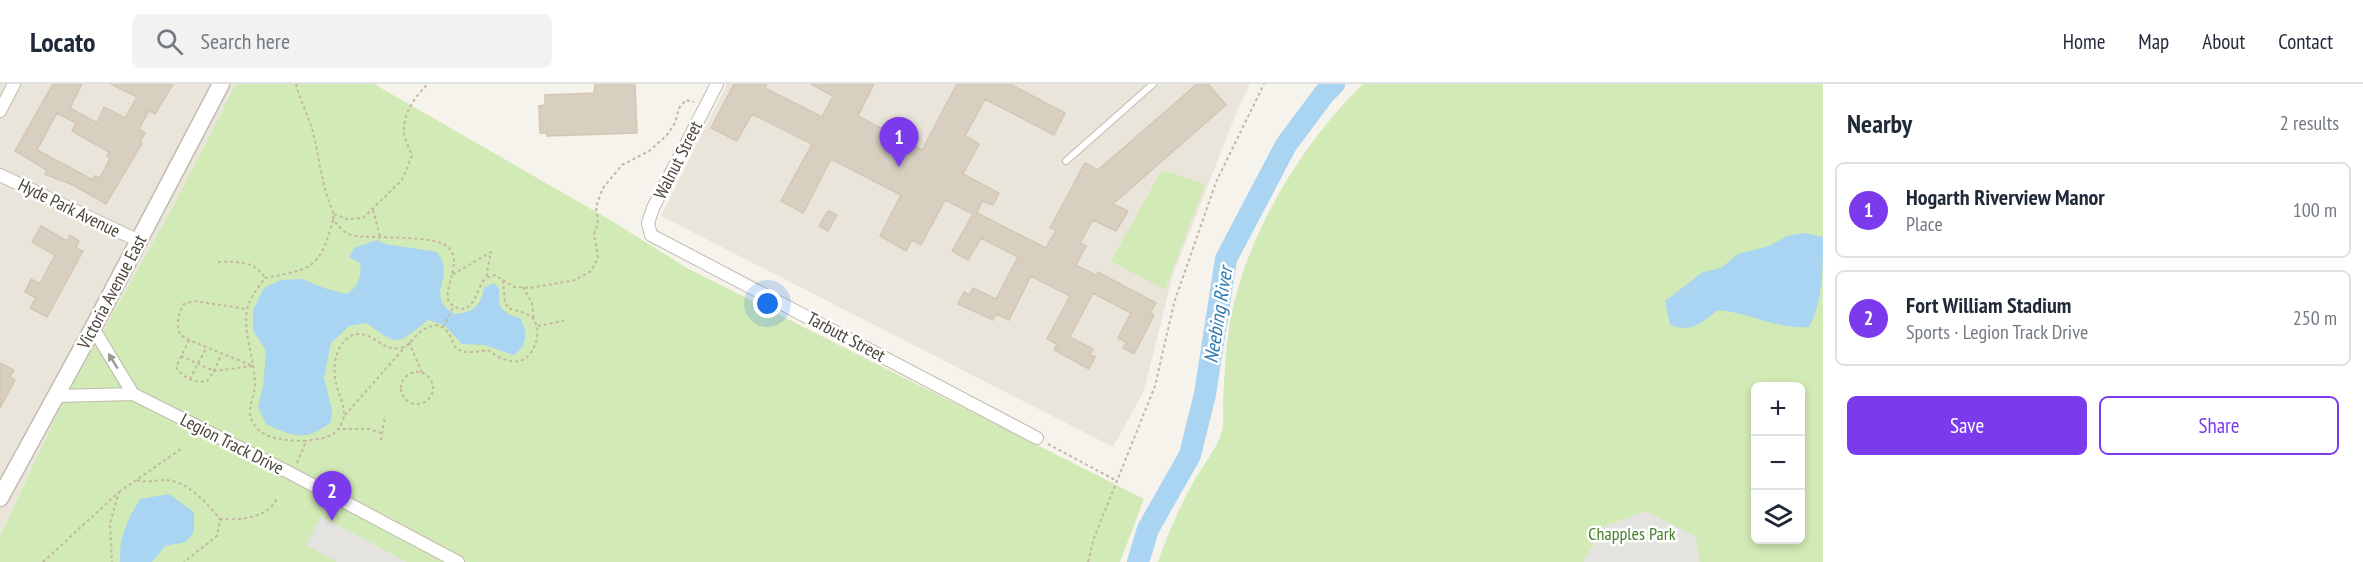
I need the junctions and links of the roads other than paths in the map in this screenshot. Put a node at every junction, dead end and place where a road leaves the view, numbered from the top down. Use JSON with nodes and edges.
{"nodes":[{"id":1,"x":14,"y":84,"type":"edge"},
{"id":2,"x":220,"y":84,"type":"edge"},
{"id":3,"x":717,"y":84,"type":"edge"},
{"id":4,"x":1153,"y":84,"type":"edge"},
{"id":5,"x":0,"y":111,"type":"edge"},
{"id":6,"x":1066,"y":161,"type":"dead end"},
{"id":7,"x":0,"y":174,"type":"edge"},
{"id":8,"x":654,"y":236,"type":"joint"},
{"id":9,"x":139,"y":241,"type":"junction"},
{"id":10,"x":93,"y":328,"type":"junction"},
{"id":11,"x":133,"y":394,"type":"junction"},
{"id":12,"x":56,"y":396,"type":"junction"},
{"id":13,"x":1037,"y":438,"type":"road end"},
{"id":14,"x":0,"y":498,"type":"edge"},
{"id":15,"x":458,"y":562,"type":"edge"}],
"edges":[{"from":1,"to":5,"type":"street"},
{"from":2,"to":9,"type":"street","name":"Victoria Avenue East"},
{"from":3,"to":8,"type":"street","name":"Walnut Street"},
{"from":4,"to":6,"type":"lane"},
{"from":7,"to":9,"type":"street","name":"Hyde Park Avenue"},
{"from":8,"to":13,"type":"street","name":"Tarbutt Street"},
{"from":9,"to":10,"type":"street","name":"Victoria Avenue East"},
{"from":11,"to":10,"type":"street","one_way":true},
{"from":10,"to":12,"type":"street","name":"Victoria Avenue East"},
{"from":11,"to":12,"type":"street","name":"Legion Track Drive"},
{"from":11,"to":15,"type":"street","name":"Legion Track Drive"},
{"from":12,"to":14,"type":"street","name":"Victoria Avenue East"}]}
